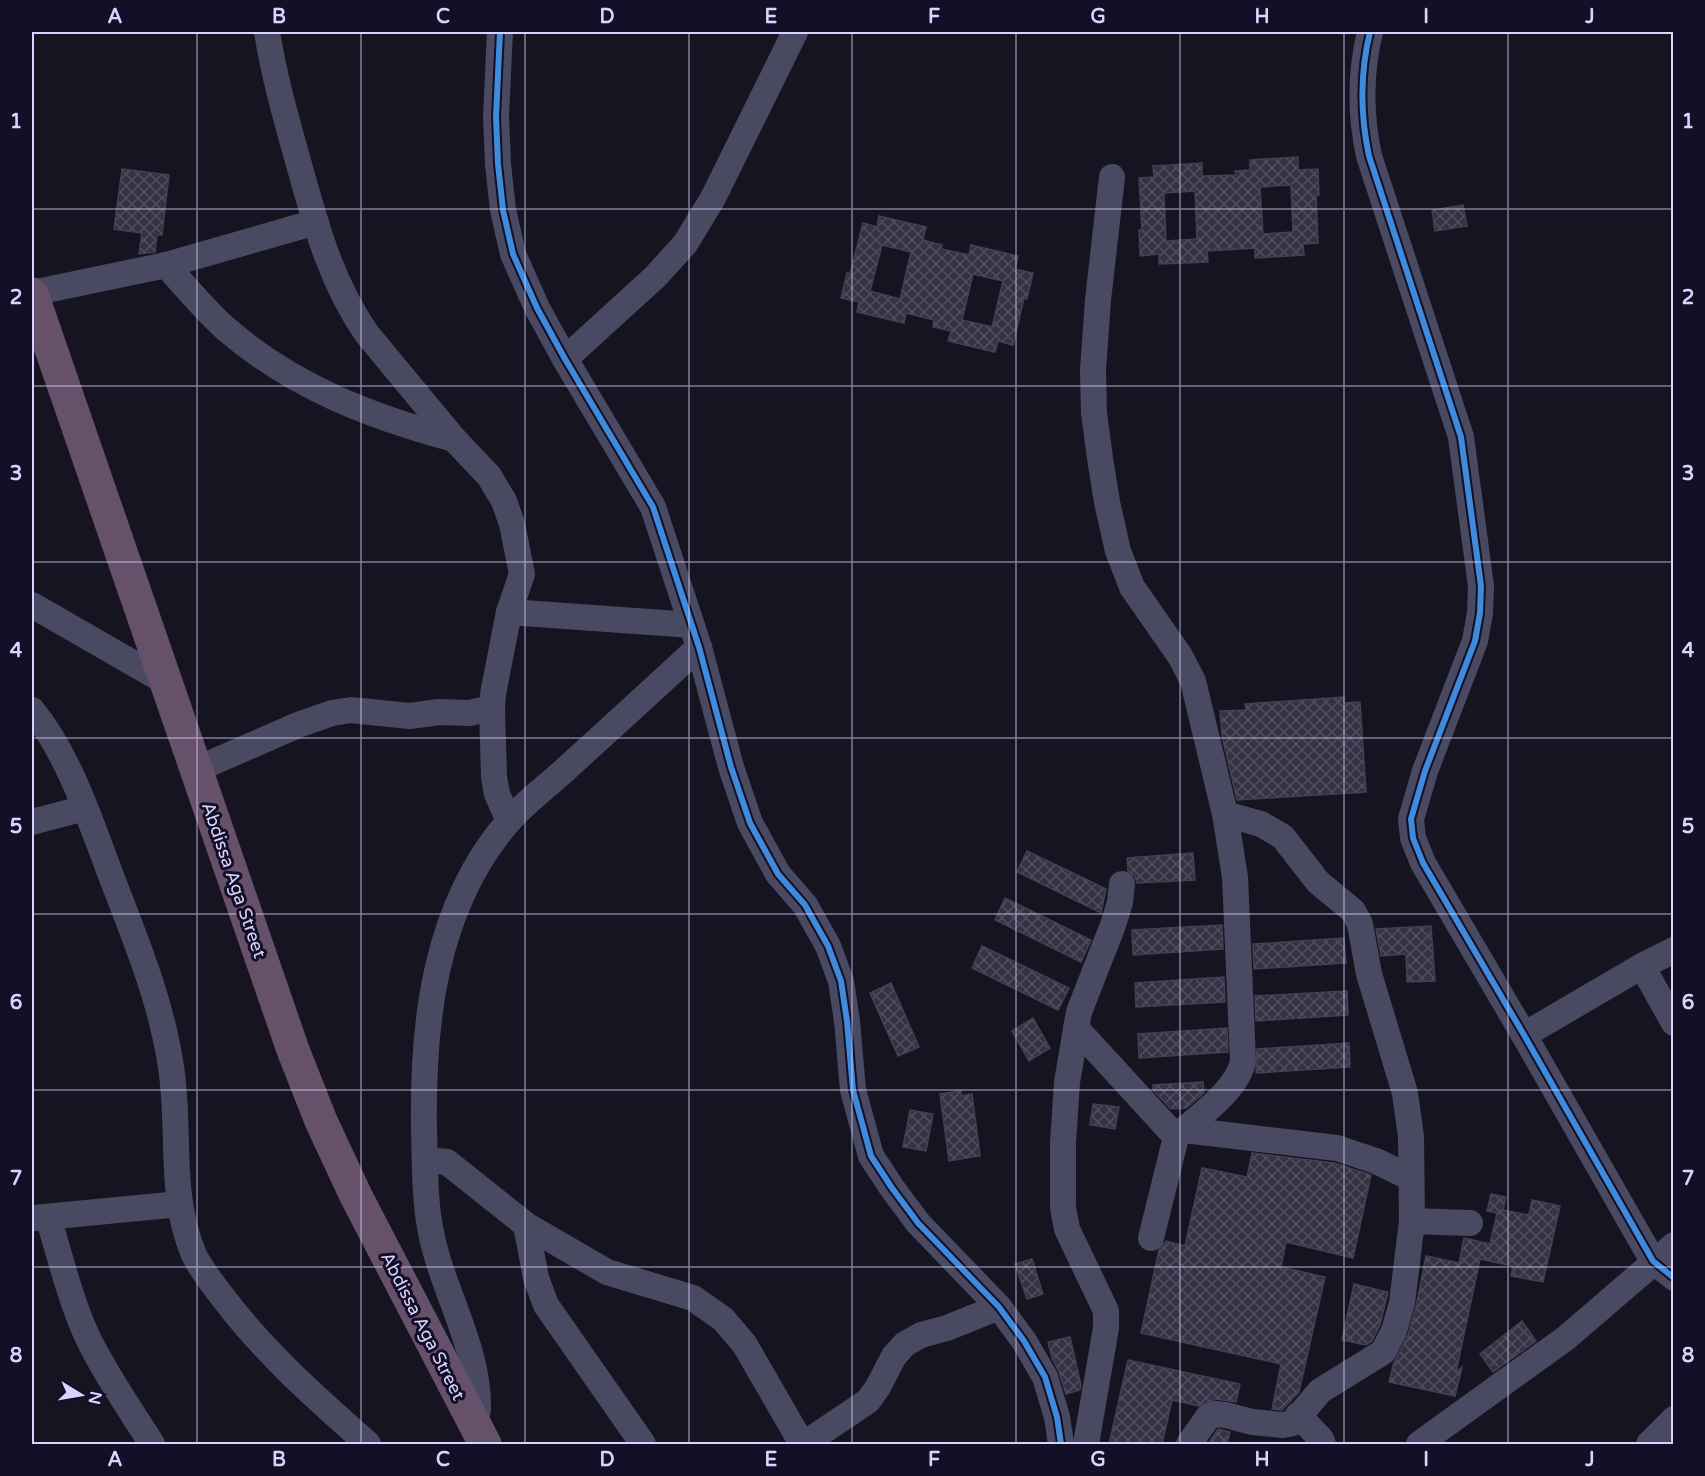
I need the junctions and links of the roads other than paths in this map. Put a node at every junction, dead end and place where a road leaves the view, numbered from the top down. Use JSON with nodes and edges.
{"nodes":[{"id":1,"x":267,"y":32,"type":"edge"},
{"id":2,"x":500,"y":32,"type":"edge"},
{"id":3,"x":795,"y":32,"type":"edge"},
{"id":4,"x":1370,"y":32,"type":"edge"},
{"id":5,"x":1112,"y":177,"type":"dead end"},
{"id":6,"x":316,"y":222,"type":"junction"},
{"id":7,"x":166,"y":265,"type":"junction"},
{"id":8,"x":32,"y":293,"type":"edge"},
{"id":9,"x":565,"y":359,"type":"junction"},
{"id":10,"x":454,"y":439,"type":"junction"},
{"id":11,"x":32,"y":605,"type":"edge"},
{"id":12,"x":509,"y":612,"type":"junction"},
{"id":13,"x":696,"y":636,"type":"junction"},
{"id":14,"x":165,"y":681,"type":"junction"},
{"id":15,"x":492,"y":708,"type":"junction"},
{"id":16,"x":32,"y":710,"type":"edge"},
{"id":17,"x":195,"y":770,"type":"junction"},
{"id":18,"x":85,"y":808,"type":"junction"},
{"id":19,"x":1225,"y":814,"type":"junction"},
{"id":20,"x":509,"y":821,"type":"junction"},
{"id":21,"x":32,"y":822,"type":"edge"},
{"id":22,"x":1122,"y":884,"type":"dead end"},
{"id":23,"x":1674,"y":950,"type":"edge"},
{"id":24,"x":1642,"y":966,"type":"junction"},
{"id":25,"x":1674,"y":1023,"type":"edge"},
{"id":26,"x":1076,"y":1028,"type":"junction"},
{"id":27,"x":1524,"y":1035,"type":"junction"},
{"id":28,"x":1180,"y":1133,"type":"junction"},
{"id":29,"x":425,"y":1160,"type":"junction"},
{"id":30,"x":1411,"y":1178,"type":"junction"},
{"id":31,"x":180,"y":1204,"type":"junction"},
{"id":32,"x":40,"y":1217,"type":"edge"},
{"id":33,"x":1412,"y":1221,"type":"junction"},
{"id":34,"x":1470,"y":1223,"type":"dead end"},
{"id":35,"x":526,"y":1225,"type":"junction"},
{"id":36,"x":1151,"y":1238,"type":"dead end"},
{"id":37,"x":1674,"y":1245,"type":"edge"},
{"id":38,"x":1653,"y":1261,"type":"junction"},
{"id":39,"x":1674,"y":1278,"type":"edge"},
{"id":40,"x":999,"y":1307,"type":"junction"},
{"id":41,"x":1298,"y":1415,"type":"junction"},
{"id":42,"x":1674,"y":1419,"type":"edge"},
{"id":43,"x":478,"y":1432,"type":"edge"},
{"id":44,"x":1088,"y":1443,"type":"edge"},
{"id":45,"x":152,"y":1444,"type":"edge"},
{"id":46,"x":368,"y":1444,"type":"edge"},
{"id":47,"x":643,"y":1444,"type":"edge"},
{"id":48,"x":803,"y":1444,"type":"edge"},
{"id":49,"x":1061,"y":1444,"type":"edge"},
{"id":50,"x":1189,"y":1444,"type":"edge"},
{"id":51,"x":1323,"y":1444,"type":"edge"},
{"id":52,"x":1419,"y":1444,"type":"edge"},
{"id":53,"x":1649,"y":1444,"type":"edge"}],
"edges":[{"from":1,"to":6,"type":"street"},
{"from":2,"to":9,"type":"street"},
{"from":3,"to":9,"type":"street"},
{"from":4,"to":27,"type":"street"},
{"from":5,"to":19,"type":"street"},
{"from":6,"to":7,"type":"street"},
{"from":6,"to":10,"type":"street"},
{"from":7,"to":8,"type":"street"},
{"from":7,"to":10,"type":"street"},
{"from":8,"to":14,"type":"highway","name":"Abdissa Aga Street"},
{"from":9,"to":13,"type":"street"},
{"from":10,"to":12,"type":"street"},
{"from":11,"to":14,"type":"street"},
{"from":12,"to":13,"type":"street"},
{"from":12,"to":15,"type":"street"},
{"from":13,"to":20,"type":"street"},
{"from":13,"to":40,"type":"street"},
{"from":14,"to":17,"type":"highway","name":"Abdissa Aga Street"},
{"from":15,"to":17,"type":"street"},
{"from":15,"to":20,"type":"street"},
{"from":16,"to":18,"type":"street"},
{"from":17,"to":43,"type":"highway","name":"Abdissa Aga Street"},
{"from":18,"to":21,"type":"street"},
{"from":18,"to":31,"type":"street"},
{"from":19,"to":28,"type":"street"},
{"from":19,"to":30,"type":"street"},
{"from":20,"to":29,"type":"street"},
{"from":22,"to":26,"type":"street"},
{"from":23,"to":24,"type":"street"},
{"from":24,"to":25,"type":"street"},
{"from":24,"to":27,"type":"street"},
{"from":26,"to":28,"type":"street"},
{"from":26,"to":44,"type":"street"},
{"from":27,"to":38,"type":"street"},
{"from":28,"to":30,"type":"street"},
{"from":28,"to":36,"type":"street"},
{"from":29,"to":35,"type":"street"},
{"from":29,"to":43,"type":"street"},
{"from":30,"to":33,"type":"street"},
{"from":31,"to":32,"type":"street"},
{"from":31,"to":46,"type":"street"},
{"from":32,"to":45,"type":"street"},
{"from":33,"to":34,"type":"street"},
{"from":33,"to":41,"type":"street"},
{"from":35,"to":47,"type":"street"},
{"from":35,"to":48,"type":"street"},
{"from":37,"to":38,"type":"street"},
{"from":38,"to":39,"type":"street"},
{"from":38,"to":52,"type":"street"},
{"from":40,"to":48,"type":"street"},
{"from":40,"to":49,"type":"street"},
{"from":41,"to":50,"type":"street"},
{"from":41,"to":51,"type":"street"},
{"from":42,"to":53,"type":"street"}]}
